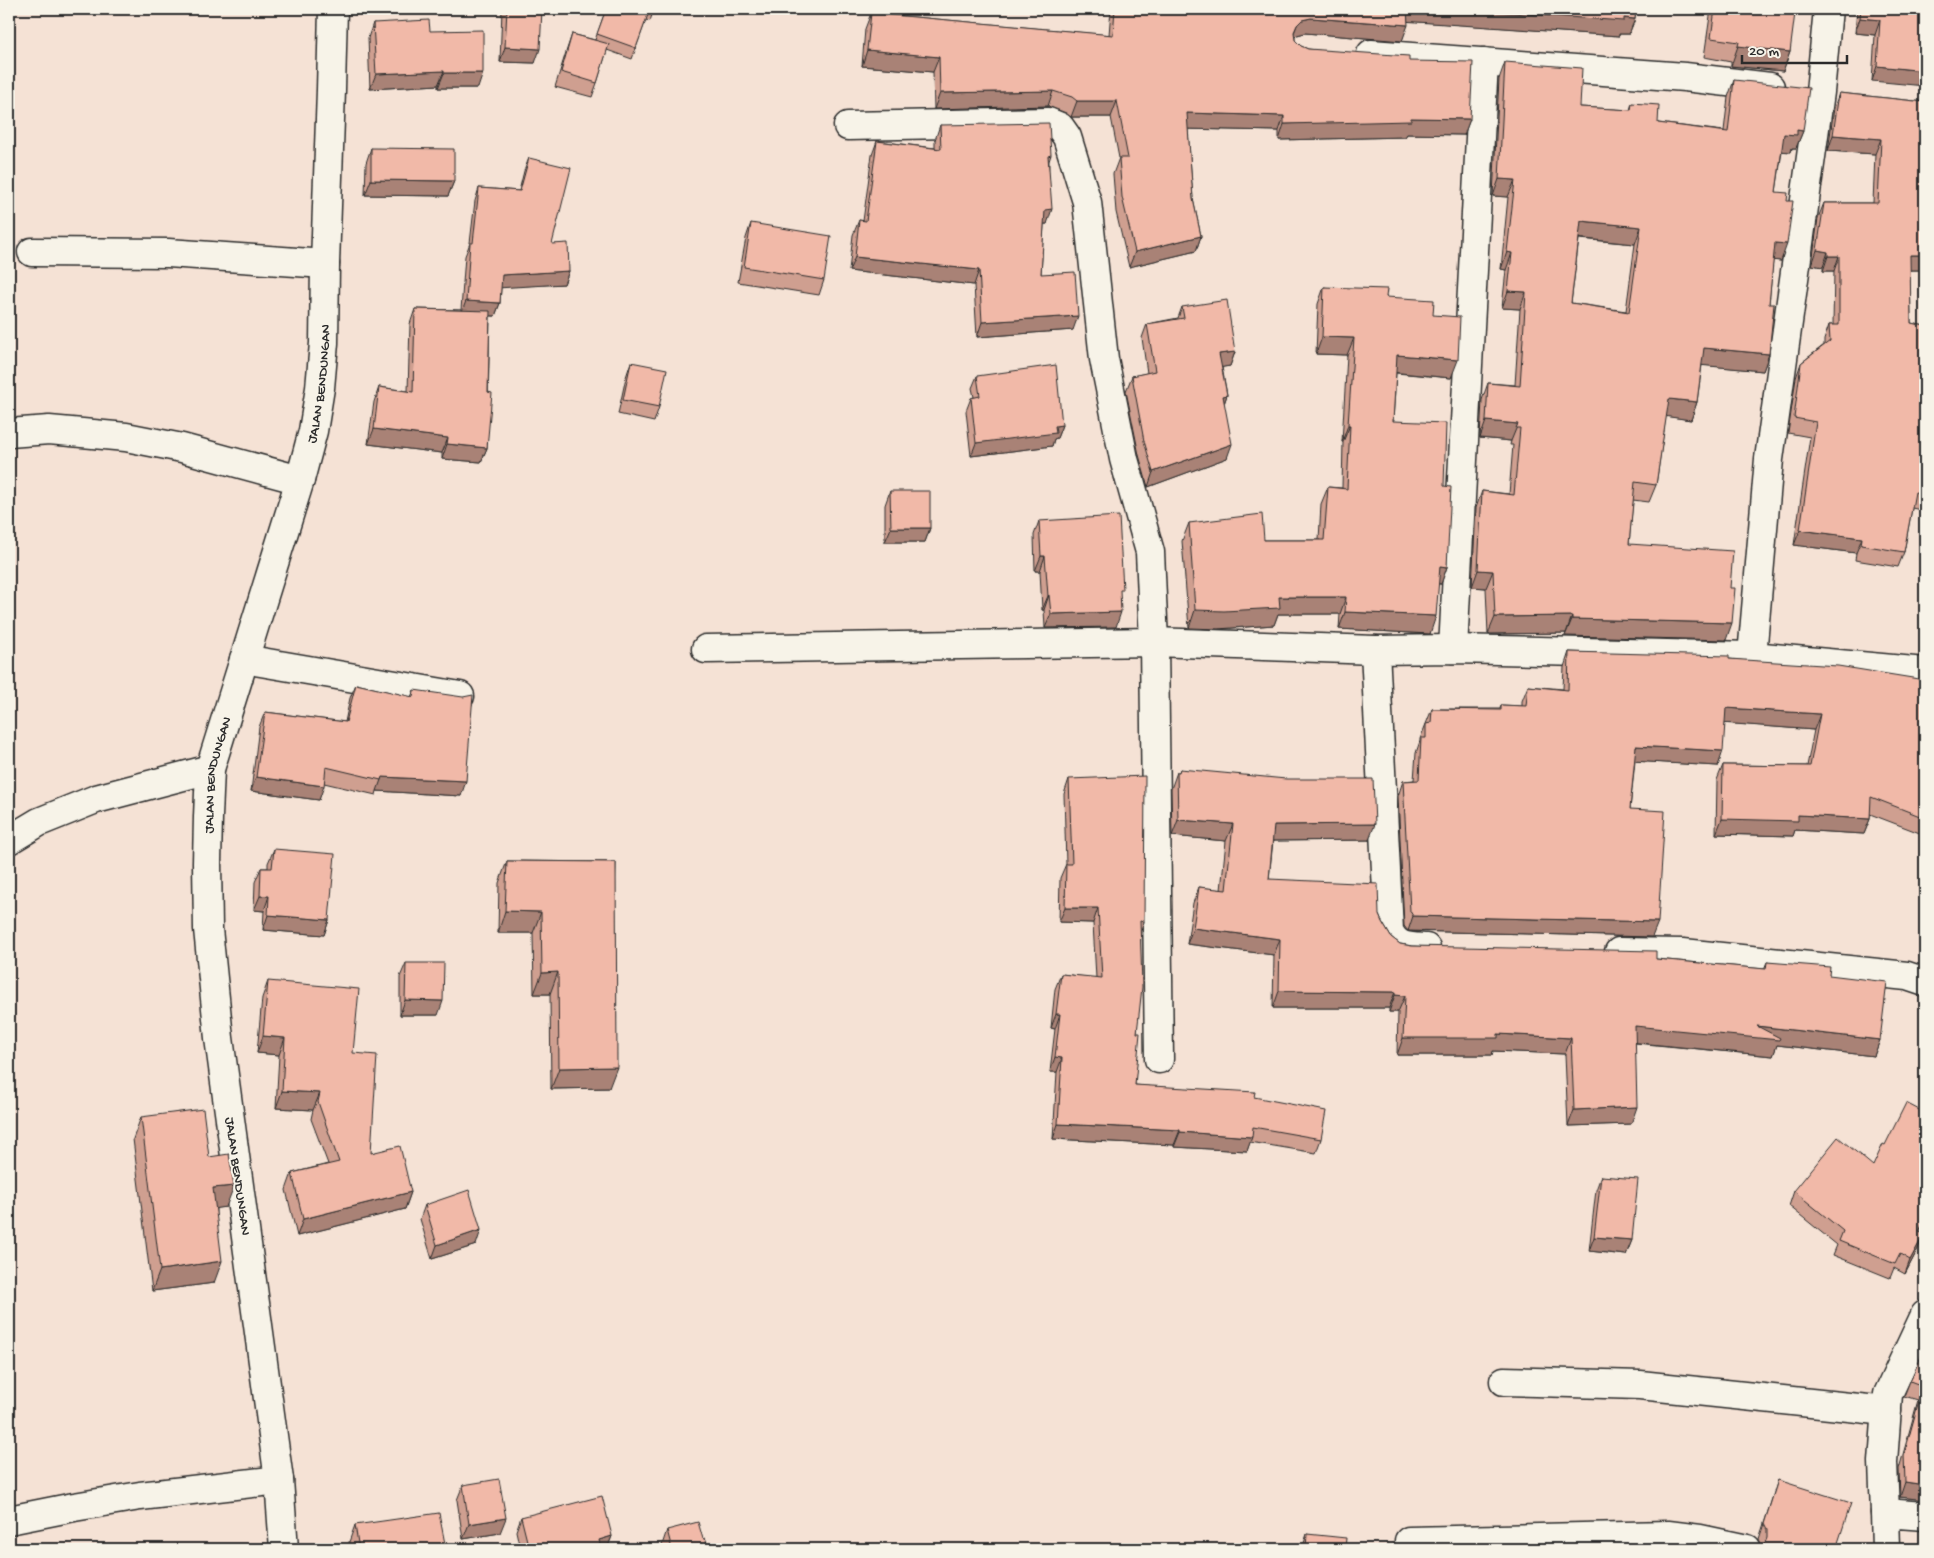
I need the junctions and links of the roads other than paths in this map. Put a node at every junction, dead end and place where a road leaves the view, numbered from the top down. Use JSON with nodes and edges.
{"nodes":[{"id":1,"x":333,"y":9,"type":"edge"},
{"id":2,"x":1828,"y":9,"type":"edge"},
{"id":3,"x":1344,"y":52,"type":"edge"},
{"id":4,"x":1484,"y":62,"type":"junction"},
{"id":5,"x":1820,"y":92,"type":"junction"},
{"id":6,"x":1849,"y":95,"type":"edge"},
{"id":7,"x":848,"y":126,"type":"dead end"},
{"id":8,"x":32,"y":252,"type":"dead end"},
{"id":9,"x":324,"y":264,"type":"junction"},
{"id":10,"x":9,"y":434,"type":"edge"},
{"id":11,"x":300,"y":480,"type":"junction"},
{"id":12,"x":1154,"y":642,"type":"junction"},
{"id":13,"x":706,"y":649,"type":"dead end"},
{"id":14,"x":1453,"y":649,"type":"junction"},
{"id":15,"x":1375,"y":650,"type":"junction"},
{"id":16,"x":1752,"y":656,"type":"junction"},
{"id":17,"x":244,"y":659,"type":"junction"},
{"id":18,"x":1925,"y":672,"type":"edge"},
{"id":19,"x":460,"y":696,"type":"edge"},
{"id":20,"x":210,"y":769,"type":"junction"},
{"id":21,"x":9,"y":840,"type":"edge"},
{"id":22,"x":1455,"y":948,"type":"edge"},
{"id":23,"x":1594,"y":951,"type":"edge"},
{"id":24,"x":1925,"y":982,"type":"edge"},
{"id":25,"x":1159,"y":1059,"type":"dead end"},
{"id":26,"x":1925,"y":1315,"type":"edge"},
{"id":27,"x":1504,"y":1382,"type":"dead end"},
{"id":28,"x":1887,"y":1411,"type":"junction"},
{"id":29,"x":280,"y":1480,"type":"junction"},
{"id":30,"x":1884,"y":1513,"type":"junction"},
{"id":31,"x":1925,"y":1516,"type":"edge"},
{"id":32,"x":9,"y":1520,"type":"edge"},
{"id":33,"x":1409,"y":1541,"type":"dead end"},
{"id":34,"x":284,"y":1549,"type":"edge"},
{"id":35,"x":1747,"y":1549,"type":"edge"},
{"id":36,"x":1886,"y":1549,"type":"edge"}],
"edges":[{"from":1,"to":9,"type":"street","name":"JALAN BENDUNGAN"},
{"from":2,"to":5,"type":"street"},
{"from":3,"to":4,"type":"street"},
{"from":4,"to":5,"type":"street"},
{"from":4,"to":14,"type":"street"},
{"from":5,"to":6,"type":"street"},
{"from":5,"to":16,"type":"street"},
{"from":7,"to":12,"type":"street"},
{"from":8,"to":9,"type":"street"},
{"from":9,"to":11,"type":"street","name":"JALAN BENDUNGAN"},
{"from":10,"to":11,"type":"street"},
{"from":11,"to":17,"type":"street","name":"JALAN BENDUNGAN"},
{"from":12,"to":13,"type":"street"},
{"from":12,"to":15,"type":"street"},
{"from":12,"to":25,"type":"street"},
{"from":14,"to":15,"type":"street"},
{"from":14,"to":16,"type":"street"},
{"from":15,"to":22,"type":"street"},
{"from":16,"to":18,"type":"street"},
{"from":17,"to":19,"type":"street"},
{"from":17,"to":20,"type":"street","name":"JALAN BENDUNGAN"},
{"from":20,"to":21,"type":"street"},
{"from":20,"to":29,"type":"street","name":"JALAN BENDUNGAN"},
{"from":23,"to":24,"type":"street"},
{"from":26,"to":28,"type":"street"},
{"from":27,"to":28,"type":"street"},
{"from":28,"to":30,"type":"street"},
{"from":29,"to":32,"type":"street"},
{"from":29,"to":34,"type":"street","name":"JALAN BENDUNGAN"},
{"from":30,"to":31,"type":"street"},
{"from":30,"to":36,"type":"street"},
{"from":33,"to":35,"type":"street"}]}
